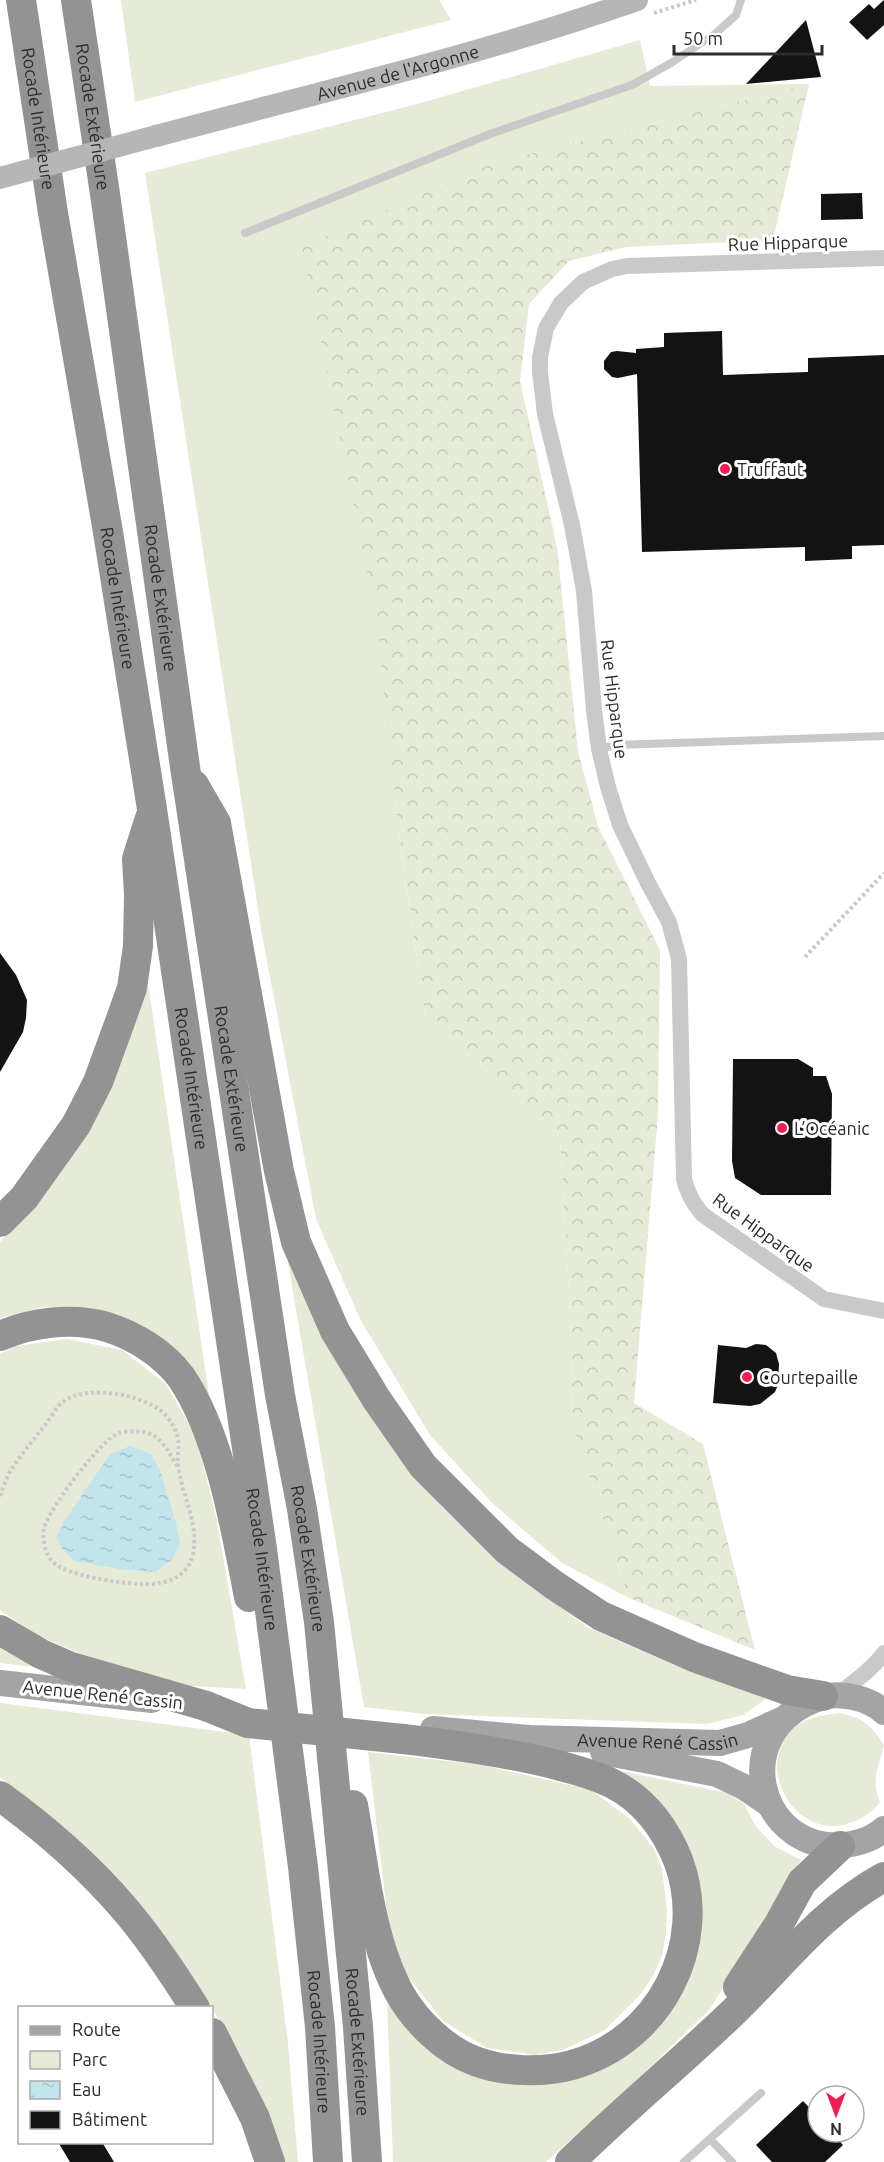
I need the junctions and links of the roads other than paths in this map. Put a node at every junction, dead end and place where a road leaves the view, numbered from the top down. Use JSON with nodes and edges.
{"nodes":[{"id":1,"x":21,"y":0,"type":"edge"},
{"id":2,"x":76,"y":0,"type":"edge"},
{"id":3,"x":637,"y":0,"type":"edge"},
{"id":4,"x":741,"y":0,"type":"edge"},
{"id":5,"x":0,"y":178,"type":"edge"},
{"id":6,"x":245,"y":233,"type":"dead end"},
{"id":7,"x":884,"y":258,"type":"edge"},
{"id":8,"x":884,"y":736,"type":"edge"},
{"id":9,"x":600,"y":749,"type":"junction"},
{"id":10,"x":184,"y":766,"type":"junction"},
{"id":11,"x":152,"y":809,"type":"junction"},
{"id":12,"x":24,"y":1198,"type":"junction"},
{"id":13,"x":0,"y":1222,"type":"edge"},
{"id":14,"x":0,"y":1237,"type":"edge"},
{"id":15,"x":884,"y":1311,"type":"edge"},
{"id":16,"x":0,"y":1336,"type":"edge"},
{"id":17,"x":319,"y":1622,"type":"junction"},
{"id":18,"x":0,"y":1630,"type":"edge"},
{"id":19,"x":884,"y":1653,"type":"edge"},
{"id":20,"x":0,"y":1683,"type":"edge"},
{"id":21,"x":831,"y":1696,"type":"junction"},
{"id":22,"x":206,"y":1706,"type":"junction"},
{"id":23,"x":884,"y":1712,"type":"edge"},
{"id":24,"x":781,"y":1720,"type":"junction"},
{"id":25,"x":402,"y":1733,"type":"junction"},
{"id":26,"x":529,"y":1738,"type":"junction"},
{"id":27,"x":0,"y":1796,"type":"edge"},
{"id":28,"x":769,"y":1804,"type":"junction"},
{"id":29,"x":884,"y":1829,"type":"edge"},
{"id":30,"x":840,"y":1846,"type":"junction"},
{"id":31,"x":303,"y":1867,"type":"junction"},
{"id":32,"x":884,"y":1877,"type":"edge"},
{"id":33,"x":194,"y":2006,"type":"edge"},
{"id":34,"x":213,"y":2035,"type":"edge"},
{"id":35,"x":701,"y":2041,"type":"junction"},
{"id":36,"x":761,"y":2094,"type":"dead end"},
{"id":37,"x":710,"y":2139,"type":"junction"},
{"id":38,"x":270,"y":2162,"type":"edge"},
{"id":39,"x":328,"y":2162,"type":"edge"},
{"id":40,"x":367,"y":2162,"type":"edge"},
{"id":41,"x":570,"y":2162,"type":"edge"},
{"id":42,"x":684,"y":2162,"type":"edge"},
{"id":43,"x":732,"y":2162,"type":"edge"}],
"edges":[{"from":1,"to":11,"type":"highway","name":"Rocade Intérieure"},
{"from":2,"to":10,"type":"highway","name":"Rocade Extérieure"},
{"from":3,"to":5,"type":"main road","name":"Avenue de l'Argonne","bridge":true},
{"from":4,"to":6,"type":"lane"},
{"from":7,"to":9,"type":"street","name":"Rue Hipparque"},
{"from":8,"to":9,"type":"lane"},
{"from":9,"to":15,"type":"street","name":"Rue Hipparque"},
{"from":10,"to":17,"type":"highway","name":"Rocade Extérieure"},
{"from":10,"to":21,"type":"highway"},
{"from":11,"to":12,"type":"highway"},
{"from":11,"to":31,"type":"highway","name":"Rocade Intérieure"},
{"from":12,"to":13,"type":"highway"},
{"from":12,"to":14,"type":"highway"},
{"from":16,"to":31,"type":"highway"},
{"from":17,"to":25,"type":"highway"},
{"from":17,"to":40,"type":"highway","name":"Rocade Extérieure"},
{"from":18,"to":22,"type":"highway"},
{"from":19,"to":21,"type":"street"},
{"from":20,"to":22,"type":"main road","name":"Avenue René Cassin"},
{"from":21,"to":23,"type":"main road"},
{"from":21,"to":24,"type":"main road","name":"Avenue René Cassin"},
{"from":22,"to":25,"type":"highway","bridge":true},
{"from":24,"to":26,"type":"main road","name":"Avenue René Cassin"},
{"from":24,"to":28,"type":"main road"},
{"from":25,"to":26,"type":"main road","name":"Avenue René Cassin"},
{"from":26,"to":28,"type":"main road","name":"Avenue René Cassin"},
{"from":27,"to":33,"type":"highway"},
{"from":28,"to":30,"type":"main road"},
{"from":29,"to":30,"type":"main road"},
{"from":30,"to":35,"type":"highway"},
{"from":31,"to":39,"type":"highway","name":"Rocade Intérieure"},
{"from":32,"to":35,"type":"highway"},
{"from":34,"to":38,"type":"highway"},
{"from":35,"to":41,"type":"highway"},
{"from":36,"to":37,"type":"lane"},
{"from":37,"to":42,"type":"lane"},
{"from":37,"to":43,"type":"lane"}]}
